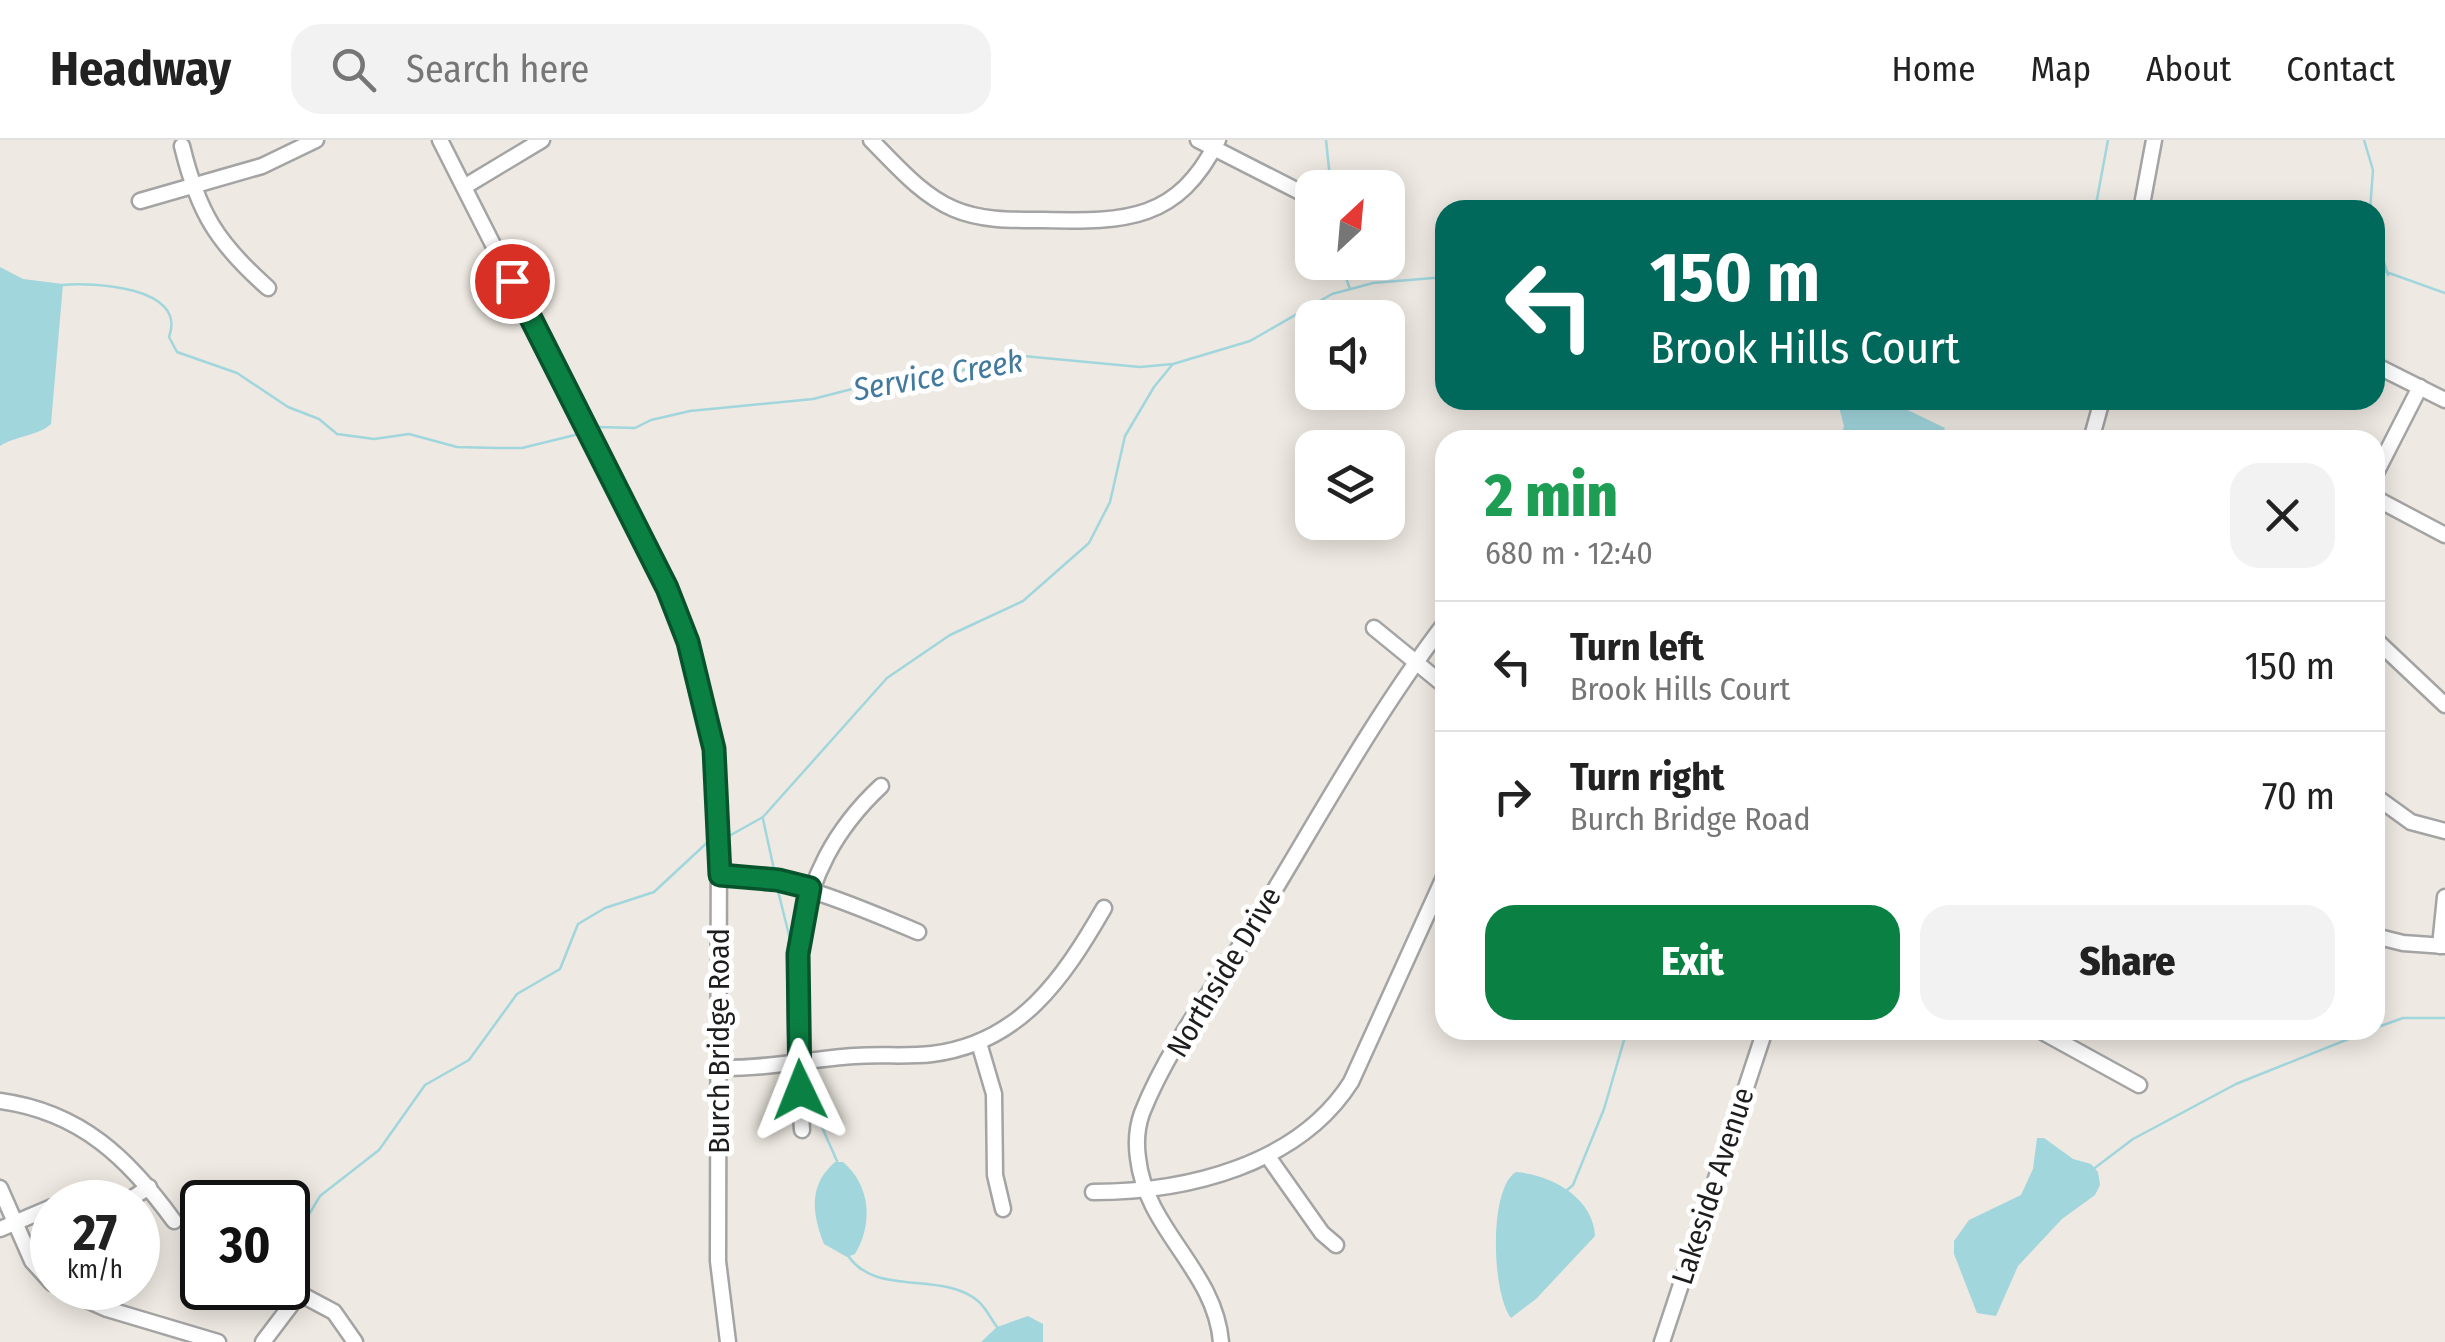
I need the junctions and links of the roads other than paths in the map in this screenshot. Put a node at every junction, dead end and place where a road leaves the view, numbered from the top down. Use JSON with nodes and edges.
{"nodes":[{"id":1,"x":316,"y":140,"type":"edge"},
{"id":2,"x":440,"y":140,"type":"edge"},
{"id":3,"x":542,"y":140,"type":"edge"},
{"id":4,"x":871,"y":140,"type":"edge"},
{"id":5,"x":1198,"y":140,"type":"edge"},
{"id":6,"x":2154,"y":140,"type":"edge"},
{"id":7,"x":1216,"y":144,"type":"edge"},
{"id":8,"x":182,"y":146,"type":"dead end"},
{"id":9,"x":192,"y":186,"type":"junction"},
{"id":10,"x":464,"y":187,"type":"junction"},
{"id":11,"x":1295,"y":189,"type":"edge"},
{"id":12,"x":2143,"y":200,"type":"edge"},
{"id":13,"x":140,"y":202,"type":"dead end"},
{"id":14,"x":268,"y":288,"type":"dead end"},
{"id":15,"x":2385,"y":370,"type":"edge"},
{"id":16,"x":2420,"y":387,"type":"junction"},
{"id":17,"x":2445,"y":400,"type":"edge"},
{"id":18,"x":2385,"y":455,"type":"edge"},
{"id":19,"x":2385,"y":503,"type":"edge"},
{"id":20,"x":2445,"y":535,"type":"edge"},
{"id":21,"x":1374,"y":628,"type":"dead end"},
{"id":22,"x":1435,"y":636,"type":"edge"},
{"id":23,"x":2385,"y":648,"type":"edge"},
{"id":24,"x":1416,"y":660,"type":"junction"},
{"id":25,"x":1435,"y":677,"type":"edge"},
{"id":26,"x":2445,"y":705,"type":"edge"},
{"id":27,"x":881,"y":786,"type":"dead end"},
{"id":28,"x":2385,"y":803,"type":"edge"},
{"id":29,"x":2445,"y":830,"type":"edge"},
{"id":30,"x":720,"y":875,"type":"junction"},
{"id":31,"x":810,"y":888,"type":"junction"},
{"id":32,"x":2445,"y":896,"type":"edge"},
{"id":33,"x":1435,"y":897,"type":"edge"},
{"id":34,"x":1104,"y":908,"type":"dead end"},
{"id":35,"x":918,"y":932,"type":"dead end"},
{"id":36,"x":2385,"y":937,"type":"edge"},
{"id":37,"x":2442,"y":946,"type":"edge"},
{"id":38,"x":1761,"y":1040,"type":"edge"},
{"id":39,"x":2057,"y":1040,"type":"edge"},
{"id":40,"x":979,"y":1043,"type":"junction"},
{"id":41,"x":798,"y":1065,"type":"junction"},
{"id":42,"x":719,"y":1068,"type":"junction"},
{"id":43,"x":2139,"y":1085,"type":"dead end"},
{"id":44,"x":0,"y":1100,"type":"edge"},
{"id":45,"x":802,"y":1130,"type":"dead end"},
{"id":46,"x":1269,"y":1158,"type":"junction"},
{"id":47,"x":144,"y":1180,"type":"edge"},
{"id":48,"x":0,"y":1188,"type":"edge"},
{"id":49,"x":1144,"y":1189,"type":"junction"},
{"id":50,"x":1093,"y":1192,"type":"dead end"},
{"id":51,"x":160,"y":1201,"type":"edge"},
{"id":52,"x":1004,"y":1209,"type":"dead end"},
{"id":53,"x":30,"y":1215,"type":"edge"},
{"id":54,"x":15,"y":1220,"type":"junction"},
{"id":55,"x":174,"y":1221,"type":"dead end"},
{"id":56,"x":0,"y":1228,"type":"edge"},
{"id":57,"x":1336,"y":1244,"type":"dead end"},
{"id":58,"x":30,"y":1256,"type":"edge"},
{"id":59,"x":111,"y":1310,"type":"edge"},
{"id":60,"x":218,"y":1342,"type":"edge"},
{"id":61,"x":263,"y":1342,"type":"edge"},
{"id":62,"x":355,"y":1342,"type":"edge"},
{"id":63,"x":728,"y":1342,"type":"edge"},
{"id":64,"x":1220,"y":1342,"type":"edge"},
{"id":65,"x":1662,"y":1342,"type":"edge"}],
"edges":[{"from":1,"to":9,"type":"street"},
{"from":2,"to":10,"type":"street","name":"Burch Bridge Road"},
{"from":3,"to":10,"type":"street"},
{"from":4,"to":7,"type":"street"},
{"from":5,"to":7,"type":"street"},
{"from":6,"to":12,"type":"street"},
{"from":7,"to":11,"type":"street"},
{"from":8,"to":9,"type":"street"},
{"from":9,"to":13,"type":"street"},
{"from":9,"to":14,"type":"street"},
{"from":10,"to":30,"type":"street","name":"Burch Bridge Road"},
{"from":15,"to":16,"type":"street"},
{"from":16,"to":17,"type":"street"},
{"from":16,"to":18,"type":"street"},
{"from":19,"to":20,"type":"street"},
{"from":21,"to":24,"type":"street"},
{"from":22,"to":24,"type":"street","name":"Northside Drive"},
{"from":23,"to":26,"type":"street"},
{"from":24,"to":25,"type":"street"},
{"from":24,"to":49,"type":"street","name":"Northside Drive"},
{"from":27,"to":31,"type":"street"},
{"from":28,"to":29,"type":"street"},
{"from":30,"to":31,"type":"street"},
{"from":30,"to":42,"type":"street","name":"Burch Bridge Road"},
{"from":31,"to":35,"type":"street"},
{"from":31,"to":41,"type":"street"},
{"from":32,"to":37,"type":"street"},
{"from":33,"to":46,"type":"street"},
{"from":34,"to":40,"type":"street"},
{"from":36,"to":37,"type":"street"},
{"from":38,"to":65,"type":"street","name":"Lakeside Avenue"},
{"from":39,"to":43,"type":"street"},
{"from":40,"to":41,"type":"street"},
{"from":40,"to":52,"type":"street"},
{"from":41,"to":42,"type":"street"},
{"from":41,"to":45,"type":"street"},
{"from":42,"to":63,"type":"street","name":"Burch Bridge Road"},
{"from":44,"to":47,"type":"street"},
{"from":46,"to":49,"type":"street"},
{"from":46,"to":57,"type":"street"},
{"from":48,"to":54,"type":"street"},
{"from":49,"to":50,"type":"street"},
{"from":49,"to":64,"type":"street","name":"Northside Drive"},
{"from":51,"to":55,"type":"street"},
{"from":53,"to":54,"type":"street"},
{"from":54,"to":56,"type":"street"},
{"from":54,"to":58,"type":"street"},
{"from":59,"to":60,"type":"street"},
{"from":61,"to":62,"type":"street"}]}
